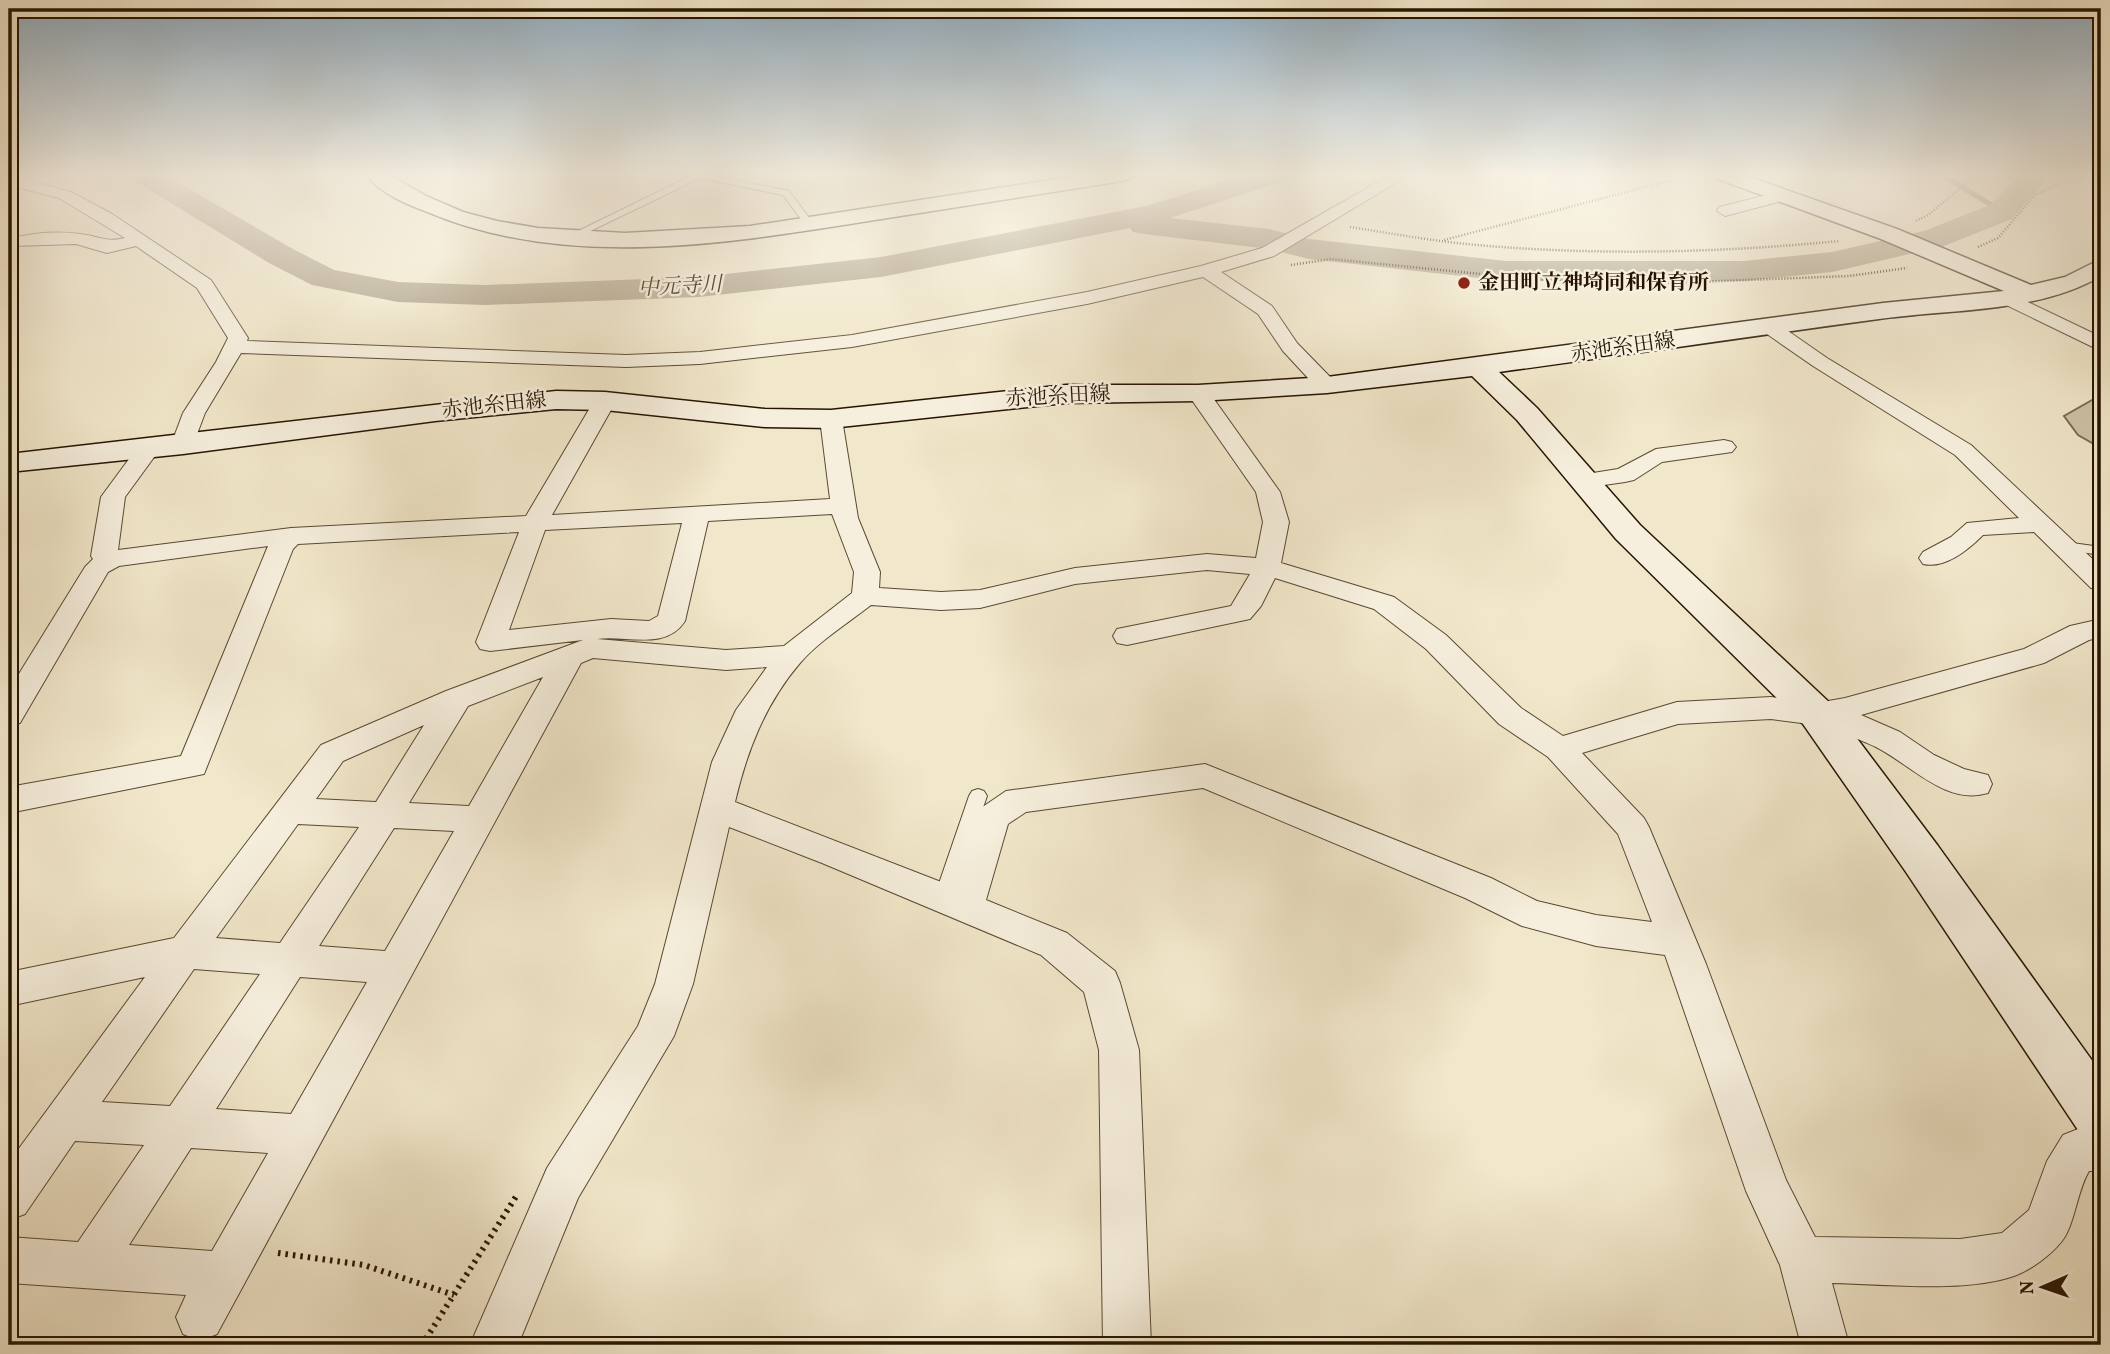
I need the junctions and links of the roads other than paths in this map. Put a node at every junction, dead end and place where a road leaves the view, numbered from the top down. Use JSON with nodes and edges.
{"nodes":[{"id":1,"x":137,"y":238,"type":"edge"},
{"id":2,"x":662,"y":238,"type":"edge"},
{"id":3,"x":701,"y":238,"type":"edge"},
{"id":4,"x":1301,"y":238,"type":"edge"},
{"id":5,"x":1899,"y":238,"type":"edge"},
{"id":6,"x":140,"y":240,"type":"junction"},
{"id":7,"x":18,"y":242,"type":"dead end"},
{"id":8,"x":2101,"y":266,"type":"edge"},
{"id":9,"x":1206,"y":271,"type":"junction"},
{"id":10,"x":2018,"y":296,"type":"junction"},
{"id":11,"x":1771,"y":328,"type":"junction"},
{"id":12,"x":2101,"y":345,"type":"edge"},
{"id":13,"x":234,"y":347,"type":"junction"},
{"id":14,"x":1478,"y":367,"type":"junction"},
{"id":15,"x":1327,"y":385,"type":"junction"},
{"id":16,"x":1198,"y":393,"type":"junction"},
{"id":17,"x":606,"y":401,"type":"junction"},
{"id":18,"x":831,"y":419,"type":"junction"},
{"id":19,"x":183,"y":445,"type":"junction"},
{"id":20,"x":1724,"y":447,"type":"dead end"},
{"id":21,"x":148,"y":449,"type":"junction"},
{"id":22,"x":9,"y":463,"type":"edge"},
{"id":23,"x":1583,"y":481,"type":"junction"},
{"id":24,"x":843,"y":506,"type":"junction"},
{"id":25,"x":697,"y":513,"type":"junction"},
{"id":26,"x":536,"y":522,"type":"junction"},
{"id":27,"x":2043,"y":524,"type":"junction"},
{"id":28,"x":290,"y":536,"type":"junction"},
{"id":29,"x":2065,"y":546,"type":"junction"},
{"id":30,"x":2101,"y":551,"type":"edge"},
{"id":31,"x":1932,"y":558,"type":"dead end"},
{"id":32,"x":112,"y":559,"type":"junction"},
{"id":33,"x":1267,"y":567,"type":"junction"},
{"id":34,"x":2101,"y":582,"type":"edge"},
{"id":35,"x":865,"y":596,"type":"junction"},
{"id":36,"x":2101,"y":628,"type":"edge"},
{"id":37,"x":1128,"y":636,"type":"dead end"},
{"id":38,"x":791,"y":655,"type":"junction"},
{"id":39,"x":569,"y":657,"type":"junction"},
{"id":40,"x":457,"y":698,"type":"junction"},
{"id":41,"x":1826,"y":713,"type":"junction"},
{"id":42,"x":9,"y":715,"type":"edge"},
{"id":43,"x":1559,"y":749,"type":"junction"},
{"id":44,"x":1976,"y":784,"type":"dead end"},
{"id":45,"x":978,"y":796,"type":"dead end"},
{"id":46,"x":9,"y":800,"type":"edge"},
{"id":47,"x":716,"y":809,"type":"junction"},
{"id":48,"x":290,"y":811,"type":"junction"},
{"id":49,"x":385,"y":815,"type":"junction"},
{"id":50,"x":480,"y":819,"type":"junction"},
{"id":51,"x":954,"y":903,"type":"junction"},
{"id":52,"x":1678,"y":940,"type":"junction"},
{"id":53,"x":185,"y":952,"type":"junction"},
{"id":54,"x":290,"y":960,"type":"junction"},
{"id":55,"x":396,"y":968,"type":"junction"},
{"id":56,"x":9,"y":989,"type":"edge"},
{"id":57,"x":65,"y":1120,"type":"junction"},
{"id":58,"x":2100,"y":1121,"type":"edge"},
{"id":59,"x":179,"y":1127,"type":"junction"},
{"id":60,"x":303,"y":1135,"type":"junction"},
{"id":61,"x":9,"y":1198,"type":"edge"},
{"id":62,"x":9,"y":1260,"type":"edge"},
{"id":63,"x":232,"y":1261,"type":"junction"},
{"id":64,"x":1802,"y":1261,"type":"junction"},
{"id":65,"x":90,"y":1265,"type":"junction"},
{"id":66,"x":200,"y":1317,"type":"dead end"},
{"id":67,"x":494,"y":1345,"type":"edge"},
{"id":68,"x":1127,"y":1345,"type":"edge"},
{"id":69,"x":1825,"y":1345,"type":"edge"}],
"edges":[{"from":1,"to":6,"type":"street"},
{"from":2,"to":3,"type":"street"},
{"from":4,"to":9,"type":"street"},
{"from":5,"to":10,"type":"street"},
{"from":6,"to":7,"type":"street"},
{"from":6,"to":13,"type":"street"},
{"from":8,"to":10,"type":"street","name":"赤池糸田線"},
{"from":9,"to":13,"type":"street"},
{"from":9,"to":15,"type":"street"},
{"from":10,"to":11,"type":"street","name":"赤池糸田線"},
{"from":10,"to":12,"type":"street"},
{"from":11,"to":14,"type":"street","name":"赤池糸田線"},
{"from":11,"to":27,"type":"street"},
{"from":13,"to":19,"type":"street"},
{"from":14,"to":15,"type":"street","name":"赤池糸田線"},
{"from":14,"to":23,"type":"street"},
{"from":15,"to":16,"type":"street","name":"赤池糸田線"},
{"from":16,"to":18,"type":"street","name":"赤池糸田線"},
{"from":16,"to":33,"type":"street"},
{"from":17,"to":18,"type":"street","name":"赤池糸田線"},
{"from":17,"to":19,"type":"street","name":"赤池糸田線"},
{"from":17,"to":26,"type":"street"},
{"from":18,"to":24,"type":"street"},
{"from":19,"to":21,"type":"street","name":"赤池糸田線"},
{"from":20,"to":23,"type":"street"},
{"from":21,"to":22,"type":"street","name":"赤池糸田線"},
{"from":21,"to":32,"type":"street"},
{"from":23,"to":41,"type":"street"},
{"from":24,"to":25,"type":"street"},
{"from":24,"to":35,"type":"street"},
{"from":25,"to":26,"type":"street"},
{"from":25,"to":26,"type":"street"},
{"from":26,"to":28,"type":"street"},
{"from":27,"to":29,"type":"street"},
{"from":27,"to":31,"type":"street"},
{"from":28,"to":32,"type":"street"},
{"from":28,"to":46,"type":"street"},
{"from":29,"to":30,"type":"lane"},
{"from":29,"to":34,"type":"street"},
{"from":32,"to":42,"type":"street"},
{"from":33,"to":35,"type":"street"},
{"from":33,"to":37,"type":"street"},
{"from":33,"to":43,"type":"street"},
{"from":35,"to":38,"type":"street"},
{"from":36,"to":41,"type":"street"},
{"from":38,"to":39,"type":"street"},
{"from":38,"to":47,"type":"street"},
{"from":39,"to":40,"type":"street"},
{"from":39,"to":50,"type":"street"},
{"from":40,"to":48,"type":"street"},
{"from":40,"to":49,"type":"street"},
{"from":41,"to":43,"type":"street"},
{"from":41,"to":44,"type":"street"},
{"from":41,"to":58,"type":"street"},
{"from":43,"to":52,"type":"street"},
{"from":45,"to":51,"type":"lane"},
{"from":47,"to":51,"type":"street"},
{"from":47,"to":67,"type":"street"},
{"from":48,"to":49,"type":"street"},
{"from":48,"to":53,"type":"street"},
{"from":49,"to":50,"type":"street"},
{"from":49,"to":54,"type":"street"},
{"from":50,"to":55,"type":"street"},
{"from":51,"to":52,"type":"street"},
{"from":51,"to":68,"type":"street"},
{"from":52,"to":64,"type":"street"},
{"from":53,"to":54,"type":"street"},
{"from":53,"to":56,"type":"street"},
{"from":53,"to":57,"type":"street"},
{"from":54,"to":55,"type":"street"},
{"from":54,"to":59,"type":"street"},
{"from":55,"to":60,"type":"street"},
{"from":57,"to":59,"type":"street"},
{"from":57,"to":61,"type":"street"},
{"from":58,"to":64,"type":"street"},
{"from":59,"to":60,"type":"street"},
{"from":59,"to":65,"type":"street"},
{"from":60,"to":63,"type":"street"},
{"from":62,"to":65,"type":"street"},
{"from":63,"to":65,"type":"street"},
{"from":63,"to":66,"type":"street"},
{"from":64,"to":69,"type":"street"}]}
